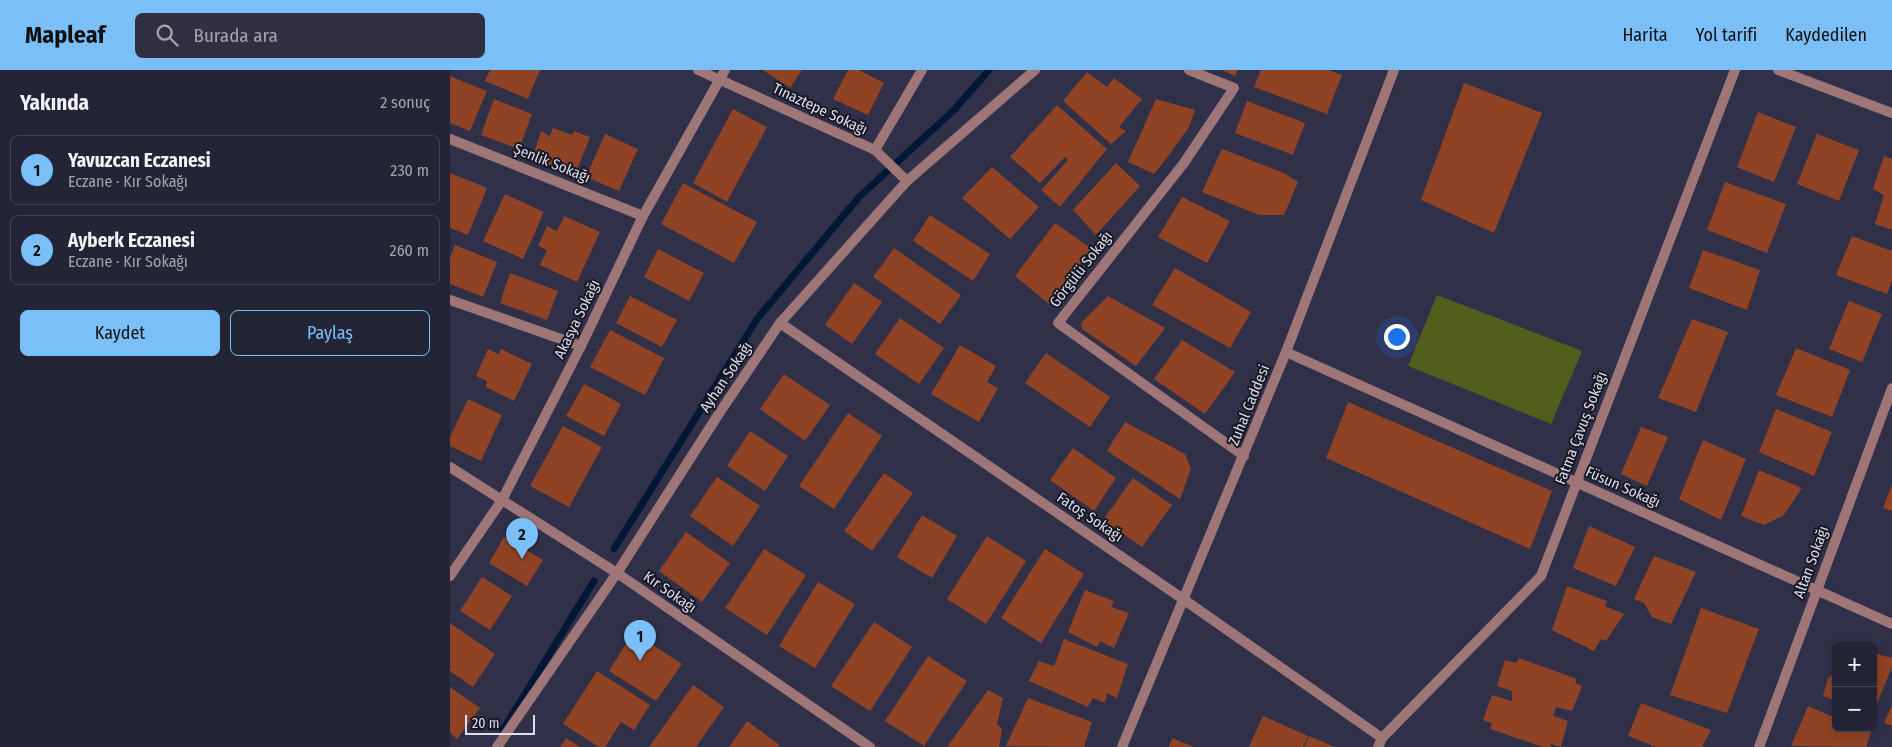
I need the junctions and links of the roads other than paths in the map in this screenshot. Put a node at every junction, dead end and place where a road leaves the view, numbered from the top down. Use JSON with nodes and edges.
{"nodes":[{"id":1,"x":698,"y":70,"type":"edge"},
{"id":2,"x":922,"y":70,"type":"edge"},
{"id":3,"x":1036,"y":70,"type":"edge"},
{"id":4,"x":1189,"y":70,"type":"edge"},
{"id":5,"x":1394,"y":70,"type":"edge"},
{"id":6,"x":1735,"y":70,"type":"edge"},
{"id":7,"x":1778,"y":70,"type":"edge"},
{"id":8,"x":722,"y":75,"type":"edge"},
{"id":9,"x":1892,"y":113,"type":"edge"},
{"id":10,"x":450,"y":139,"type":"edge"},
{"id":11,"x":875,"y":150,"type":"junction"},
{"id":12,"x":907,"y":182,"type":"junction"},
{"id":13,"x":644,"y":216,"type":"junction"},
{"id":14,"x":450,"y":300,"type":"edge"},
{"id":15,"x":780,"y":323,"type":"junction"},
{"id":16,"x":581,"y":346,"type":"junction"},
{"id":17,"x":1286,"y":352,"type":"junction"},
{"id":18,"x":1892,"y":388,"type":"edge"},
{"id":19,"x":1244,"y":456,"type":"junction"},
{"id":20,"x":450,"y":467,"type":"edge"},
{"id":21,"x":1576,"y":482,"type":"junction"},
{"id":22,"x":502,"y":500,"type":"junction"},
{"id":23,"x":617,"y":573,"type":"junction"},
{"id":24,"x":450,"y":576,"type":"edge"},
{"id":25,"x":1816,"y":591,"type":"junction"},
{"id":26,"x":1183,"y":599,"type":"junction"},
{"id":27,"x":1892,"y":624,"type":"edge"},
{"id":28,"x":1380,"y":742,"type":"edge"},
{"id":29,"x":497,"y":747,"type":"edge"},
{"id":30,"x":870,"y":747,"type":"edge"},
{"id":31,"x":1122,"y":747,"type":"edge"},
{"id":32,"x":1759,"y":747,"type":"edge"}],
"edges":[{"from":1,"to":8,"type":"street","name":"Tınaztepe Sokağı"},
{"from":2,"to":11,"type":"street"},
{"from":3,"to":12,"type":"street","name":"Ayhan Sokağı"},
{"from":4,"to":19,"type":"street","name":"Görgülü Sokağı"},
{"from":5,"to":17,"type":"street","name":"Zuhal Caddesi"},
{"from":6,"to":21,"type":"street","name":"Fatma Çavuş Sokağı"},
{"from":7,"to":9,"type":"street"},
{"from":8,"to":11,"type":"street","name":"Tınaztepe Sokağı"},
{"from":8,"to":13,"type":"street","name":"Akasya Sokağı"},
{"from":10,"to":13,"type":"street","name":"Şenlik Sokağı"},
{"from":11,"to":12,"type":"street"},
{"from":12,"to":15,"type":"street","name":"Ayhan Sokağı"},
{"from":13,"to":16,"type":"street","name":"Akasya Sokağı"},
{"from":14,"to":16,"type":"street"},
{"from":15,"to":23,"type":"street","name":"Ayhan Sokağı"},
{"from":15,"to":26,"type":"street","name":"Fatoş Sokağı"},
{"from":16,"to":22,"type":"street","name":"Akasya Sokağı"},
{"from":17,"to":19,"type":"street","name":"Zuhal Caddesi"},
{"from":17,"to":21,"type":"street","name":"Füsun Sokağı"},
{"from":18,"to":25,"type":"street","name":"Altan Sokağı"},
{"from":19,"to":26,"type":"street","name":"Zuhal Caddesi"},
{"from":20,"to":22,"type":"street","name":"Kır Sokağı"},
{"from":21,"to":25,"type":"street","name":"Füsun Sokağı"},
{"from":21,"to":28,"type":"street","name":"Fatma Çavuş Sokağı"},
{"from":22,"to":23,"type":"street","name":"Kır Sokağı"},
{"from":22,"to":24,"type":"street","name":"Akasya Sokağı"},
{"from":23,"to":29,"type":"street","name":"Ayhan Sokağı"},
{"from":23,"to":30,"type":"street","name":"Kır Sokağı"},
{"from":25,"to":27,"type":"street","name":"Füsun Sokağı"},
{"from":25,"to":32,"type":"street","name":"Altan Sokağı"},
{"from":26,"to":28,"type":"street","name":"Fatoş Sokağı"},
{"from":26,"to":31,"type":"street","name":"Zuhal Caddesi"}]}
